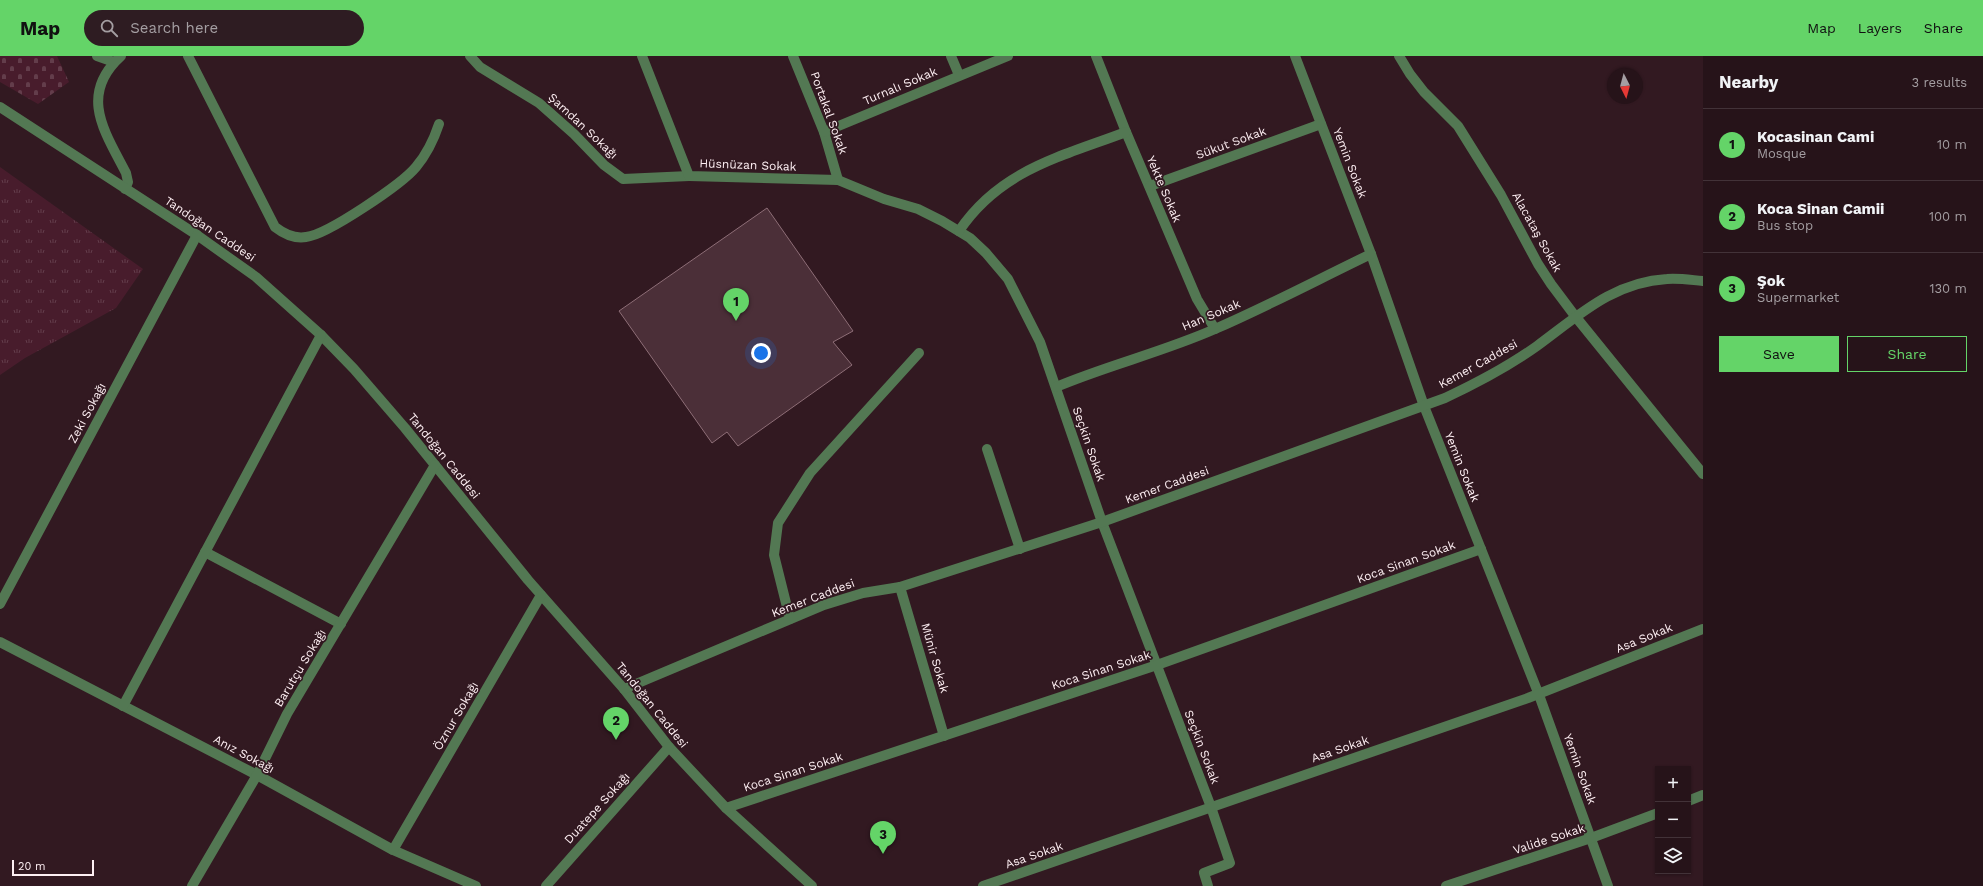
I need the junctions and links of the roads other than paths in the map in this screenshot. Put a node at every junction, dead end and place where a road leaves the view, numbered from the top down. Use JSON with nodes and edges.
{"nodes":[{"id":1,"x":96,"y":56,"type":"edge"},
{"id":2,"x":188,"y":56,"type":"edge"},
{"id":3,"x":470,"y":56,"type":"edge"},
{"id":4,"x":642,"y":56,"type":"edge"},
{"id":5,"x":793,"y":56,"type":"edge"},
{"id":6,"x":951,"y":56,"type":"edge"},
{"id":7,"x":1008,"y":56,"type":"edge"},
{"id":8,"x":1096,"y":56,"type":"edge"},
{"id":9,"x":1295,"y":56,"type":"edge"},
{"id":10,"x":1399,"y":56,"type":"edge"},
{"id":11,"x":117,"y":59,"type":"edge"},
{"id":12,"x":959,"y":76,"type":"junction"},
{"id":13,"x":0,"y":107,"type":"edge"},
{"id":14,"x":439,"y":124,"type":"dead end"},
{"id":15,"x":1321,"y":124,"type":"junction"},
{"id":16,"x":824,"y":132,"type":"junction"},
{"id":17,"x":1126,"y":132,"type":"junction"},
{"id":18,"x":689,"y":176,"type":"junction"},
{"id":19,"x":838,"y":180,"type":"junction"},
{"id":20,"x":1150,"y":186,"type":"junction"},
{"id":21,"x":126,"y":188,"type":"junction"},
{"id":22,"x":959,"y":231,"type":"junction"},
{"id":23,"x":197,"y":235,"type":"junction"},
{"id":24,"x":1371,"y":254,"type":"junction"},
{"id":25,"x":1703,"y":282,"type":"edge"},
{"id":26,"x":1575,"y":316,"type":"junction"},
{"id":27,"x":1215,"y":329,"type":"junction"},
{"id":28,"x":321,"y":335,"type":"junction"},
{"id":29,"x":919,"y":353,"type":"dead end"},
{"id":30,"x":1056,"y":387,"type":"junction"},
{"id":31,"x":1424,"y":406,"type":"junction"},
{"id":32,"x":987,"y":449,"type":"dead end"},
{"id":33,"x":435,"y":465,"type":"junction"},
{"id":34,"x":1703,"y":474,"type":"edge"},
{"id":35,"x":1102,"y":522,"type":"junction"},
{"id":36,"x":1020,"y":549,"type":"junction"},
{"id":37,"x":1481,"y":549,"type":"junction"},
{"id":38,"x":205,"y":552,"type":"junction"},
{"id":39,"x":900,"y":587,"type":"junction"},
{"id":40,"x":541,"y":595,"type":"junction"},
{"id":41,"x":0,"y":604,"type":"edge"},
{"id":42,"x":790,"y":619,"type":"junction"},
{"id":43,"x":341,"y":624,"type":"junction"},
{"id":44,"x":1703,"y":629,"type":"edge"},
{"id":45,"x":0,"y":642,"type":"edge"},
{"id":46,"x":1157,"y":665,"type":"junction"},
{"id":47,"x":624,"y":689,"type":"junction"},
{"id":48,"x":1539,"y":695,"type":"junction"},
{"id":49,"x":123,"y":706,"type":"junction"},
{"id":50,"x":944,"y":736,"type":"junction"},
{"id":51,"x":668,"y":747,"type":"junction"},
{"id":52,"x":257,"y":775,"type":"junction"},
{"id":53,"x":1703,"y":795,"type":"edge"},
{"id":54,"x":1691,"y":800,"type":"edge"},
{"id":55,"x":1211,"y":807,"type":"junction"},
{"id":56,"x":726,"y":808,"type":"junction"},
{"id":57,"x":1655,"y":813,"type":"edge"},
{"id":58,"x":1591,"y":838,"type":"junction"},
{"id":59,"x":393,"y":850,"type":"junction"},
{"id":60,"x":192,"y":886,"type":"edge"},
{"id":61,"x":476,"y":886,"type":"edge"},
{"id":62,"x":546,"y":886,"type":"edge"},
{"id":63,"x":812,"y":886,"type":"edge"},
{"id":64,"x":983,"y":886,"type":"edge"},
{"id":65,"x":1208,"y":886,"type":"edge"},
{"id":66,"x":1446,"y":886,"type":"edge"},
{"id":67,"x":1608,"y":886,"type":"edge"}],
"edges":[{"from":1,"to":11,"type":"street"},
{"from":2,"to":14,"type":"street"},
{"from":3,"to":18,"type":"street","name":"Şamdan Sokağı"},
{"from":4,"to":18,"type":"street","name":"Hüsnüzan Sokak"},
{"from":5,"to":16,"type":"street","name":"Portakal Sokak"},
{"from":6,"to":12,"type":"street"},
{"from":7,"to":12,"type":"street","name":"Turnalı Sokak"},
{"from":8,"to":17,"type":"street","name":"Yekte Sokak"},
{"from":9,"to":15,"type":"street","name":"Yemin Sokak"},
{"from":10,"to":26,"type":"street","name":"Alacataş Sokak"},
{"from":11,"to":21,"type":"street"},
{"from":12,"to":16,"type":"street","name":"Turnalı Sokak"},
{"from":13,"to":21,"type":"street","name":"Tandoğan Caddesi"},
{"from":15,"to":20,"type":"street","name":"Sükut Sokak"},
{"from":15,"to":24,"type":"street","name":"Yemin Sokak"},
{"from":16,"to":19,"type":"street","name":"Portakal Sokak"},
{"from":17,"to":20,"type":"street","name":"Yekte Sokak"},
{"from":17,"to":22,"type":"street"},
{"from":18,"to":19,"type":"street","name":"Hüsnüzan Sokak"},
{"from":19,"to":22,"type":"street","name":"Seçkin Sokak"},
{"from":20,"to":27,"type":"street","name":"Yekte Sokak"},
{"from":21,"to":23,"type":"street","name":"Tandoğan Caddesi"},
{"from":22,"to":30,"type":"street","name":"Seçkin Sokak"},
{"from":23,"to":28,"type":"street","name":"Tandoğan Caddesi"},
{"from":23,"to":41,"type":"street","name":"Zeki Sokağı"},
{"from":24,"to":27,"type":"street","name":"Han Sokak"},
{"from":24,"to":31,"type":"street","name":"Yemin Sokak"},
{"from":25,"to":26,"type":"street","name":"Kemer Caddesi"},
{"from":26,"to":31,"type":"street","name":"Kemer Caddesi"},
{"from":26,"to":34,"type":"street","name":"Alacataş Sokak"},
{"from":27,"to":30,"type":"street","name":"Han Sokak"},
{"from":28,"to":33,"type":"street","name":"Tandoğan Caddesi"},
{"from":28,"to":38,"type":"street"},
{"from":29,"to":42,"type":"street"},
{"from":30,"to":35,"type":"street","name":"Seçkin Sokak"},
{"from":31,"to":35,"type":"street","name":"Kemer Caddesi"},
{"from":31,"to":37,"type":"street","name":"Yemin Sokak"},
{"from":32,"to":36,"type":"street"},
{"from":33,"to":40,"type":"street","name":"Tandoğan Caddesi"},
{"from":33,"to":43,"type":"street","name":"Barutçu Sokağı"},
{"from":35,"to":36,"type":"street","name":"Kemer Caddesi"},
{"from":35,"to":46,"type":"street","name":"Seçkin Sokak"},
{"from":36,"to":39,"type":"street","name":"Kemer Caddesi"},
{"from":37,"to":46,"type":"street","name":"Koca Sinan Sokak"},
{"from":37,"to":48,"type":"street","name":"Yemin Sokak"},
{"from":38,"to":43,"type":"street"},
{"from":38,"to":49,"type":"street"},
{"from":39,"to":42,"type":"street","name":"Kemer Caddesi"},
{"from":39,"to":50,"type":"street","name":"Münir Sokak"},
{"from":40,"to":47,"type":"street","name":"Tandoğan Caddesi"},
{"from":40,"to":59,"type":"street","name":"Öznur Sokağı"},
{"from":42,"to":47,"type":"street","name":"Kemer Caddesi"},
{"from":43,"to":52,"type":"street","name":"Barutçu Sokağı"},
{"from":44,"to":48,"type":"street","name":"Asa Sokak"},
{"from":45,"to":49,"type":"street","name":"Anız Sokağı"},
{"from":46,"to":50,"type":"street","name":"Koca Sinan Sokak"},
{"from":46,"to":55,"type":"street","name":"Seçkin Sokak"},
{"from":47,"to":51,"type":"street","name":"Tandoğan Caddesi"},
{"from":48,"to":55,"type":"street","name":"Asa Sokak"},
{"from":48,"to":58,"type":"street","name":"Yemin Sokak"},
{"from":49,"to":52,"type":"street","name":"Anız Sokağı"},
{"from":50,"to":56,"type":"street","name":"Koca Sinan Sokak"},
{"from":51,"to":56,"type":"street","name":"Tandoğan Caddesi"},
{"from":51,"to":62,"type":"street","name":"Duatepe Sokağı"},
{"from":52,"to":59,"type":"street","name":"Anız Sokağı"},
{"from":52,"to":60,"type":"street","name":"Barutçu Sokağı"},
{"from":53,"to":54,"type":"street"},
{"from":55,"to":64,"type":"street","name":"Asa Sokak"},
{"from":55,"to":65,"type":"street","name":"Seçkin Sokak"},
{"from":56,"to":63,"type":"street","name":"Tandoğan Caddesi"},
{"from":57,"to":58,"type":"street","name":"Valide Sokak"},
{"from":58,"to":66,"type":"street","name":"Valide Sokak"},
{"from":58,"to":67,"type":"street","name":"Yemin Sokak"},
{"from":59,"to":61,"type":"street","name":"Anız Sokağı"}]}
